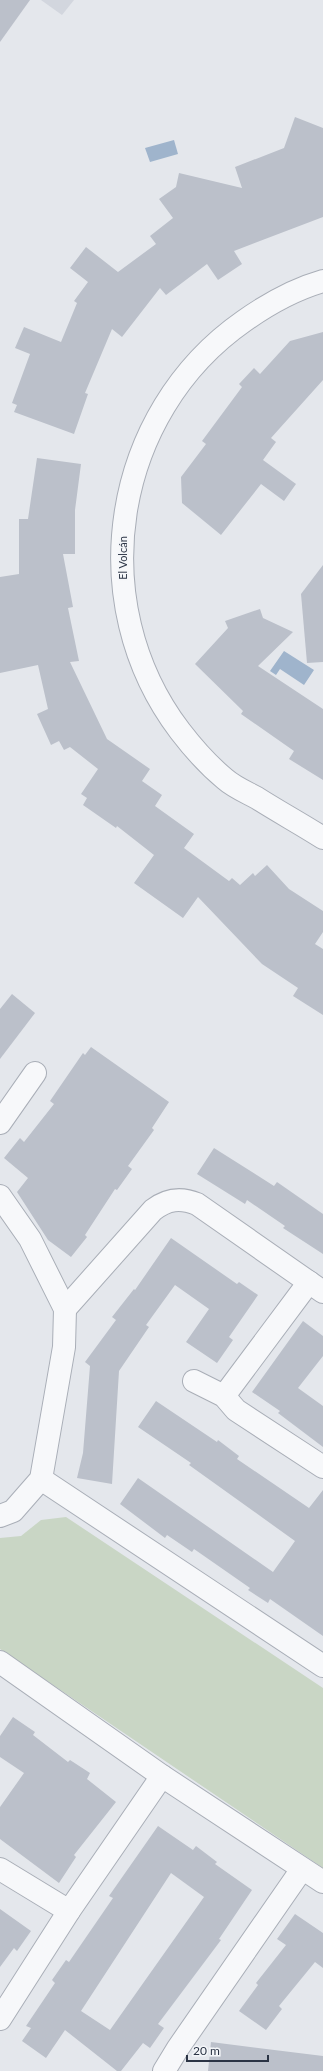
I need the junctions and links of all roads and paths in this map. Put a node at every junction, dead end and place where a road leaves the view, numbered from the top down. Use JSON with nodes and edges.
{"nodes":[{"id":1,"x":323,"y":281,"type":"edge"},
{"id":2,"x":323,"y":838,"type":"edge"},
{"id":3,"x":35,"y":1073,"type":"dead end"},
{"id":4,"x":0,"y":1123,"type":"edge"},
{"id":5,"x":0,"y":1196,"type":"edge"},
{"id":6,"x":316,"y":1287,"type":"edge"},
{"id":7,"x":65,"y":1309,"type":"junction"},
{"id":8,"x":194,"y":1381,"type":"dead end"},
{"id":9,"x":224,"y":1396,"type":"junction"},
{"id":10,"x":323,"y":1467,"type":"edge"},
{"id":11,"x":41,"y":1479,"type":"junction"},
{"id":12,"x":0,"y":1516,"type":"edge"},
{"id":13,"x":0,"y":1662,"type":"edge"},
{"id":14,"x":323,"y":1666,"type":"edge"},
{"id":15,"x":162,"y":1776,"type":"junction"},
{"id":16,"x":302,"y":1868,"type":"junction"},
{"id":17,"x":0,"y":1869,"type":"edge"},
{"id":18,"x":323,"y":1882,"type":"edge"},
{"id":19,"x":69,"y":1911,"type":"junction"},
{"id":20,"x":0,"y":2019,"type":"edge"},
{"id":21,"x":164,"y":2071,"type":"edge"}],
"edges":[{"from":1,"to":2,"type":"street","name":"El Volcán"},
{"from":3,"to":4,"type":"street"},
{"from":5,"to":7,"type":"street"},
{"from":6,"to":7,"type":"street"},
{"from":6,"to":9,"type":"street"},
{"from":7,"to":11,"type":"street"},
{"from":8,"to":9,"type":"street"},
{"from":9,"to":10,"type":"street"},
{"from":11,"to":12,"type":"street"},
{"from":11,"to":14,"type":"street"},
{"from":13,"to":15,"type":"street"},
{"from":15,"to":16,"type":"street"},
{"from":15,"to":19,"type":"street"},
{"from":16,"to":18,"type":"street"},
{"from":16,"to":21,"type":"street"},
{"from":17,"to":19,"type":"street"},
{"from":19,"to":20,"type":"street"}]}
